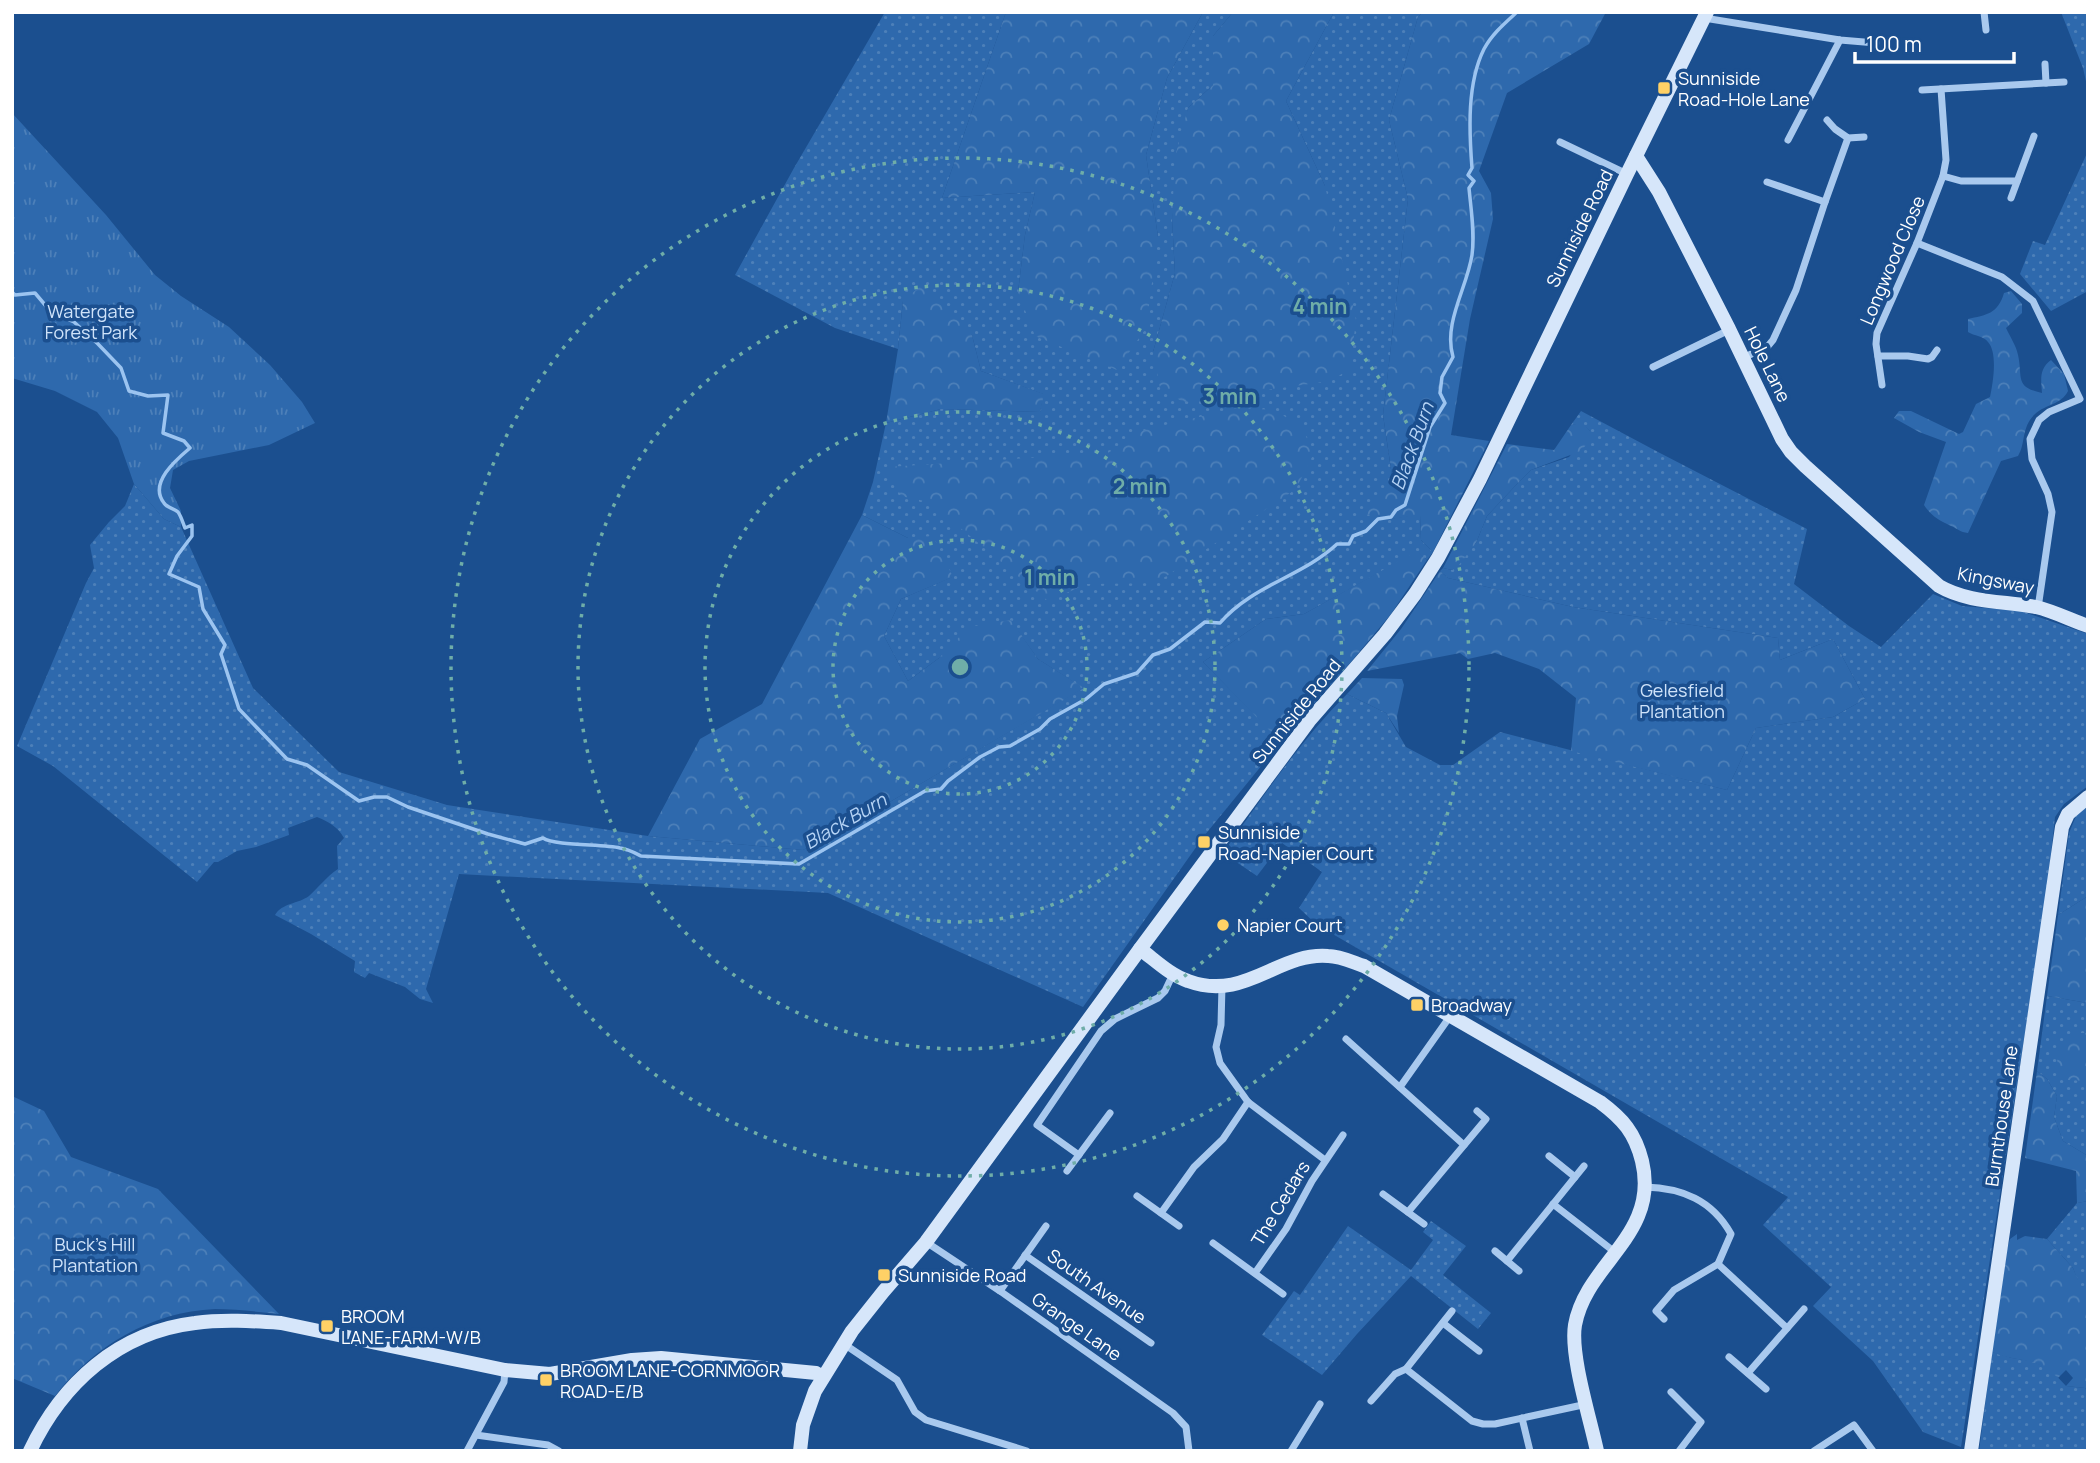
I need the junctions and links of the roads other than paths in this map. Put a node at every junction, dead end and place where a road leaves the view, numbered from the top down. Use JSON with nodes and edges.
{"nodes":[{"id":1,"x":1984,"y":12,"type":"edge"},
{"id":2,"x":1706,"y":15,"type":"edge"},
{"id":3,"x":1986,"y":30,"type":"dead end"},
{"id":4,"x":1840,"y":40,"type":"junction"},
{"id":5,"x":1876,"y":43,"type":"dead end"},
{"id":6,"x":2045,"y":64,"type":"dead end"},
{"id":7,"x":2064,"y":82,"type":"dead end"},
{"id":8,"x":2046,"y":83,"type":"junction"},
{"id":9,"x":1941,"y":89,"type":"junction"},
{"id":10,"x":1922,"y":90,"type":"dead end"},
{"id":11,"x":1827,"y":120,"type":"dead end"},
{"id":12,"x":2034,"y":136,"type":"dead end"},
{"id":13,"x":1864,"y":137,"type":"dead end"},
{"id":14,"x":1848,"y":138,"type":"junction"},
{"id":15,"x":1788,"y":140,"type":"dead end"},
{"id":16,"x":1559,"y":142,"type":"dead end"},
{"id":17,"x":1636,"y":156,"type":"junction"},
{"id":18,"x":1627,"y":173,"type":"junction"},
{"id":19,"x":1943,"y":176,"type":"junction"},
{"id":20,"x":2017,"y":181,"type":"junction"},
{"id":21,"x":1766,"y":182,"type":"dead end"},
{"id":22,"x":2011,"y":198,"type":"dead end"},
{"id":23,"x":1825,"y":202,"type":"junction"},
{"id":24,"x":1917,"y":243,"type":"junction"},
{"id":25,"x":1730,"y":329,"type":"junction"},
{"id":26,"x":1937,"y":351,"type":"dead end"},
{"id":27,"x":1878,"y":356,"type":"junction"},
{"id":28,"x":1743,"y":358,"type":"junction"},
{"id":29,"x":1653,"y":367,"type":"dead end"},
{"id":30,"x":1882,"y":385,"type":"dead end"},
{"id":31,"x":2084,"y":397,"type":"edge"},
{"id":32,"x":1906,"y":557,"type":"joint"},
{"id":33,"x":2038,"y":608,"type":"junction"},
{"id":34,"x":2088,"y":626,"type":"edge"},
{"id":35,"x":2088,"y":797,"type":"edge"},
{"id":36,"x":1140,"y":948,"type":"junction"},
{"id":37,"x":1173,"y":974,"type":"junction"},
{"id":38,"x":1222,"y":986,"type":"junction"},
{"id":39,"x":1451,"y":1015,"type":"junction"},
{"id":40,"x":1346,"y":1039,"type":"dead end"},
{"id":41,"x":1400,"y":1087,"type":"junction"},
{"id":42,"x":1248,"y":1102,"type":"junction"},
{"id":43,"x":1477,"y":1111,"type":"dead end"},
{"id":44,"x":1110,"y":1113,"type":"dead end"},
{"id":45,"x":1343,"y":1135,"type":"dead end"},
{"id":46,"x":1464,"y":1145,"type":"junction"},
{"id":47,"x":1079,"y":1155,"type":"junction"},
{"id":48,"x":1549,"y":1156,"type":"dead end"},
{"id":49,"x":1325,"y":1160,"type":"junction"},
{"id":50,"x":1584,"y":1166,"type":"dead end"},
{"id":51,"x":1067,"y":1171,"type":"dead end"},
{"id":52,"x":1575,"y":1177,"type":"junction"},
{"id":53,"x":1644,"y":1187,"type":"junction"},
{"id":54,"x":1384,"y":1194,"type":"dead end"},
{"id":55,"x":1137,"y":1196,"type":"dead end"},
{"id":56,"x":1553,"y":1204,"type":"junction"},
{"id":57,"x":1408,"y":1212,"type":"junction"},
{"id":58,"x":1161,"y":1213,"type":"junction"},
{"id":59,"x":1424,"y":1224,"type":"dead end"},
{"id":60,"x":1046,"y":1226,"type":"dead end"},
{"id":61,"x":1179,"y":1226,"type":"dead end"},
{"id":62,"x":926,"y":1242,"type":"junction"},
{"id":63,"x":1213,"y":1243,"type":"dead end"},
{"id":64,"x":1495,"y":1251,"type":"dead end"},
{"id":65,"x":1616,"y":1253,"type":"junction"},
{"id":66,"x":1025,"y":1255,"type":"junction"},
{"id":67,"x":1507,"y":1261,"type":"junction"},
{"id":68,"x":1718,"y":1264,"type":"junction"},
{"id":69,"x":1519,"y":1270,"type":"dead end"},
{"id":70,"x":1255,"y":1273,"type":"junction"},
{"id":71,"x":1000,"y":1291,"type":"junction"},
{"id":72,"x":1283,"y":1294,"type":"dead end"},
{"id":73,"x":1804,"y":1309,"type":"dead end"},
{"id":74,"x":1452,"y":1311,"type":"dead end"},
{"id":75,"x":1664,"y":1319,"type":"dead end"},
{"id":76,"x":1443,"y":1323,"type":"junction"},
{"id":77,"x":1787,"y":1328,"type":"junction"},
{"id":78,"x":844,"y":1343,"type":"junction"},
{"id":79,"x":1150,"y":1343,"type":"dead end"},
{"id":80,"x":1479,"y":1351,"type":"dead end"},
{"id":81,"x":1729,"y":1357,"type":"dead end"},
{"id":82,"x":1406,"y":1369,"type":"junction"},
{"id":83,"x":505,"y":1370,"type":"junction"},
{"id":84,"x":1748,"y":1373,"type":"junction"},
{"id":85,"x":823,"y":1377,"type":"junction"},
{"id":86,"x":1766,"y":1388,"type":"dead end"},
{"id":87,"x":1671,"y":1392,"type":"dead end"},
{"id":88,"x":1371,"y":1401,"type":"dead end"},
{"id":89,"x":1320,"y":1404,"type":"dead end"},
{"id":90,"x":1587,"y":1404,"type":"junction"},
{"id":91,"x":1522,"y":1418,"type":"junction"},
{"id":92,"x":476,"y":1435,"type":"junction"},
{"id":93,"x":1013,"y":1448,"type":"edge"},
{"id":94,"x":30,"y":1451,"type":"edge"},
{"id":95,"x":467,"y":1451,"type":"edge"},
{"id":96,"x":559,"y":1451,"type":"edge"},
{"id":97,"x":800,"y":1451,"type":"edge"},
{"id":98,"x":1027,"y":1451,"type":"edge"},
{"id":99,"x":1189,"y":1451,"type":"edge"},
{"id":100,"x":1292,"y":1451,"type":"edge"},
{"id":101,"x":1530,"y":1451,"type":"edge"},
{"id":102,"x":1597,"y":1451,"type":"edge"},
{"id":103,"x":1679,"y":1451,"type":"edge"},
{"id":104,"x":1814,"y":1451,"type":"edge"},
{"id":105,"x":1873,"y":1451,"type":"edge"},
{"id":106,"x":1971,"y":1451,"type":"edge"}],
"edges":[{"from":1,"to":3,"type":"street"},
{"from":2,"to":4,"type":"street"},
{"from":2,"to":17,"type":"street","name":"Sunniside Road"},
{"from":4,"to":5,"type":"street"},
{"from":4,"to":15,"type":"street"},
{"from":6,"to":8,"type":"street"},
{"from":7,"to":8,"type":"street"},
{"from":8,"to":9,"type":"street"},
{"from":9,"to":10,"type":"street"},
{"from":9,"to":19,"type":"street","name":"Longwood Close"},
{"from":11,"to":14,"type":"street"},
{"from":12,"to":20,"type":"street"},
{"from":13,"to":14,"type":"street"},
{"from":14,"to":23,"type":"street"},
{"from":16,"to":18,"type":"street"},
{"from":17,"to":18,"type":"street","name":"Sunniside Road"},
{"from":17,"to":25,"type":"street","name":"Hole Lane"},
{"from":18,"to":36,"type":"street","name":"Sunniside Road"},
{"from":19,"to":20,"type":"street"},
{"from":19,"to":24,"type":"street","name":"Longwood Close"},
{"from":20,"to":22,"type":"street"},
{"from":21,"to":23,"type":"street"},
{"from":23,"to":28,"type":"street"},
{"from":24,"to":27,"type":"street","name":"Longwood Close"},
{"from":24,"to":31,"type":"street"},
{"from":25,"to":28,"type":"street","name":"Hole Lane"},
{"from":25,"to":29,"type":"street"},
{"from":26,"to":27,"type":"street"},
{"from":27,"to":30,"type":"street","name":"Longwood Close"},
{"from":28,"to":32,"type":"street","name":"Hole Lane"},
{"from":31,"to":33,"type":"street"},
{"from":32,"to":33,"type":"street","name":"Kingsway"},
{"from":33,"to":34,"type":"street","name":"Kingsway"},
{"from":35,"to":106,"type":"street","name":"Burnthouse Lane"},
{"from":36,"to":37,"type":"street"},
{"from":36,"to":62,"type":"street","name":"Sunniside Road"},
{"from":37,"to":38,"type":"street"},
{"from":37,"to":47,"type":"street"},
{"from":38,"to":39,"type":"street"},
{"from":38,"to":42,"type":"street","name":"The Cedars"},
{"from":39,"to":41,"type":"street"},
{"from":39,"to":53,"type":"street"},
{"from":40,"to":41,"type":"street"},
{"from":41,"to":46,"type":"street"},
{"from":42,"to":49,"type":"street","name":"The Cedars"},
{"from":42,"to":58,"type":"street"},
{"from":43,"to":46,"type":"street"},
{"from":44,"to":47,"type":"street"},
{"from":45,"to":49,"type":"street"},
{"from":46,"to":57,"type":"street"},
{"from":47,"to":51,"type":"street"},
{"from":48,"to":52,"type":"street"},
{"from":49,"to":70,"type":"street","name":"The Cedars"},
{"from":50,"to":52,"type":"street"},
{"from":52,"to":56,"type":"street"},
{"from":53,"to":65,"type":"street"},
{"from":53,"to":68,"type":"street"},
{"from":54,"to":57,"type":"street"},
{"from":55,"to":58,"type":"street"},
{"from":56,"to":65,"type":"street"},
{"from":56,"to":67,"type":"street"},
{"from":57,"to":59,"type":"street"},
{"from":58,"to":61,"type":"street"},
{"from":60,"to":66,"type":"street"},
{"from":62,"to":71,"type":"street","name":"Grange Lane"},
{"from":62,"to":78,"type":"street","name":"Sunniside Road"},
{"from":63,"to":70,"type":"street"},
{"from":64,"to":67,"type":"street"},
{"from":65,"to":90,"type":"street"},
{"from":66,"to":71,"type":"street"},
{"from":66,"to":79,"type":"street","name":"South Avenue"},
{"from":67,"to":69,"type":"street"},
{"from":68,"to":75,"type":"street"},
{"from":68,"to":77,"type":"street"},
{"from":70,"to":72,"type":"street"},
{"from":71,"to":99,"type":"street","name":"Grange Lane"},
{"from":73,"to":77,"type":"street"},
{"from":74,"to":76,"type":"street"},
{"from":76,"to":80,"type":"street"},
{"from":76,"to":82,"type":"street"},
{"from":77,"to":84,"type":"street"},
{"from":78,"to":85,"type":"street","name":"Sunniside Road"},
{"from":78,"to":93,"type":"street"},
{"from":81,"to":84,"type":"street"},
{"from":82,"to":88,"type":"street"},
{"from":82,"to":91,"type":"street"},
{"from":83,"to":85,"type":"street"},
{"from":83,"to":92,"type":"street"},
{"from":83,"to":94,"type":"street"},
{"from":84,"to":86,"type":"street"},
{"from":85,"to":97,"type":"street","name":"Sunniside Road"},
{"from":87,"to":103,"type":"street"},
{"from":89,"to":100,"type":"street"},
{"from":90,"to":91,"type":"street"},
{"from":90,"to":102,"type":"street"},
{"from":91,"to":101,"type":"street"},
{"from":92,"to":95,"type":"street"},
{"from":92,"to":96,"type":"street"},
{"from":93,"to":98,"type":"street"},
{"from":104,"to":105,"type":"street"}]}
